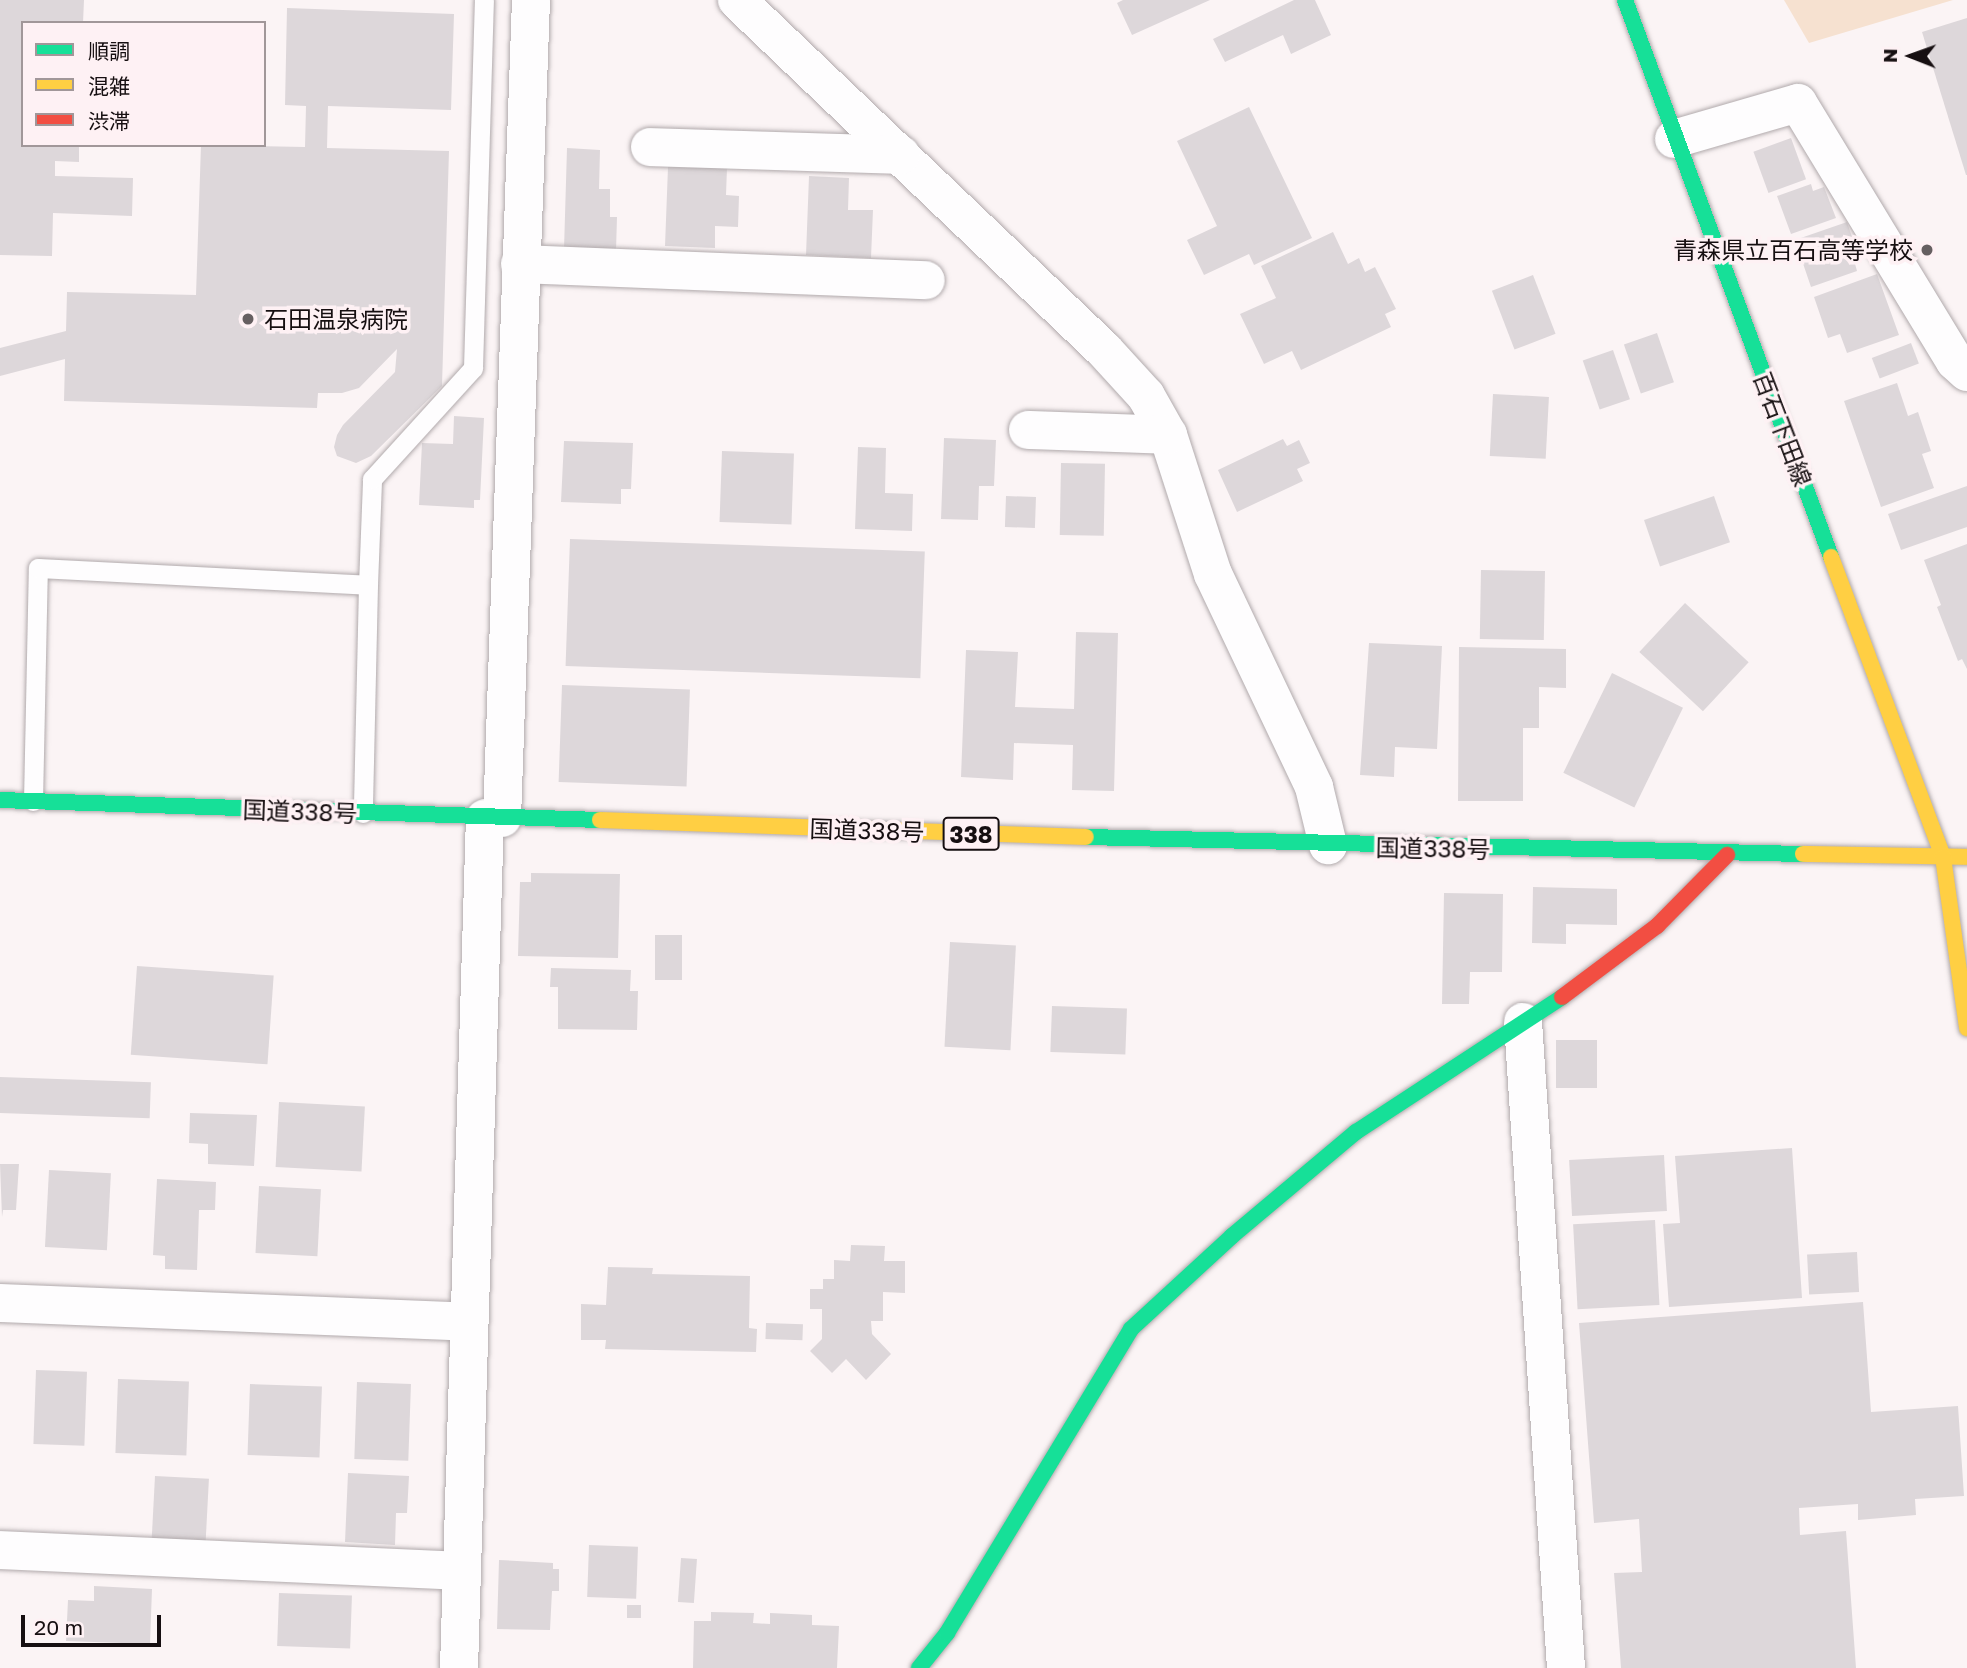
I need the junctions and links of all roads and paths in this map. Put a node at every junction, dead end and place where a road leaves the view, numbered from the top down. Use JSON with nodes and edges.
{"nodes":[{"id":1,"x":484,"y":0,"type":"edge"},
{"id":2,"x":531,"y":0,"type":"edge"},
{"id":3,"x":737,"y":0,"type":"edge"},
{"id":4,"x":1625,"y":0,"type":"edge"},
{"id":5,"x":1674,"y":139,"type":"junction"},
{"id":6,"x":650,"y":147,"type":"dead end"},
{"id":7,"x":901,"y":155,"type":"junction"},
{"id":8,"x":520,"y":264,"type":"junction"},
{"id":9,"x":926,"y":280,"type":"dead end"},
{"id":10,"x":1967,"y":372,"type":"edge"},
{"id":11,"x":1028,"y":430,"type":"dead end"},
{"id":12,"x":1168,"y":435,"type":"junction"},
{"id":13,"x":368,"y":585,"type":"junction"},
{"id":14,"x":0,"y":800,"type":"edge"},
{"id":15,"x":33,"y":801,"type":"junction"},
{"id":16,"x":363,"y":813,"type":"junction"},
{"id":17,"x":493,"y":818,"type":"junction"},
{"id":18,"x":1328,"y":845,"type":"junction"},
{"id":19,"x":1727,"y":855,"type":"junction"},
{"id":20,"x":1943,"y":857,"type":"junction"},
{"id":21,"x":1967,"y":857,"type":"edge"},
{"id":22,"x":1967,"y":898,"type":"edge"},
{"id":23,"x":1523,"y":1022,"type":"junction"},
{"id":24,"x":1967,"y":1028,"type":"edge"},
{"id":25,"x":0,"y":1303,"type":"edge"},
{"id":26,"x":470,"y":1322,"type":"junction"},
{"id":27,"x":0,"y":1550,"type":"edge"},
{"id":28,"x":461,"y":1571,"type":"junction"},
{"id":29,"x":459,"y":1668,"type":"edge"},
{"id":30,"x":919,"y":1668,"type":"edge"},
{"id":31,"x":1566,"y":1668,"type":"edge"}],
"edges":[{"from":1,"to":13,"type":"lane"},
{"from":2,"to":8,"type":"street"},
{"from":3,"to":7,"type":"street"},
{"from":4,"to":5,"type":"main road","name":"百石下田線"},
{"from":5,"to":10,"type":"street"},
{"from":5,"to":20,"type":"main road","name":"百石下田線"},
{"from":6,"to":7,"type":"street"},
{"from":7,"to":12,"type":"street"},
{"from":8,"to":9,"type":"street"},
{"from":8,"to":17,"type":"street"},
{"from":11,"to":12,"type":"street"},
{"from":12,"to":18,"type":"street"},
{"from":13,"to":15,"type":"lane"},
{"from":13,"to":16,"type":"lane"},
{"from":14,"to":15,"type":"main road","name":"国道338号","number":"338"},
{"from":15,"to":16,"type":"main road","name":"国道338号","number":"338"},
{"from":16,"to":17,"type":"main road","name":"国道338号","number":"338"},
{"from":17,"to":18,"type":"main road","name":"国道338号","number":"338"},
{"from":17,"to":26,"type":"street"},
{"from":18,"to":19,"type":"main road","name":"国道338号","number":"338"},
{"from":19,"to":20,"type":"main road","name":"国道338号","number":"338"},
{"from":19,"to":23,"type":"main road"},
{"from":20,"to":21,"type":"main road","name":"国道338号"},
{"from":20,"to":22,"type":"main road"},
{"from":20,"to":24,"type":"main road"},
{"from":23,"to":30,"type":"main road"},
{"from":23,"to":31,"type":"street"},
{"from":25,"to":26,"type":"street"},
{"from":26,"to":28,"type":"street"},
{"from":27,"to":28,"type":"street"},
{"from":28,"to":29,"type":"street"}]}
